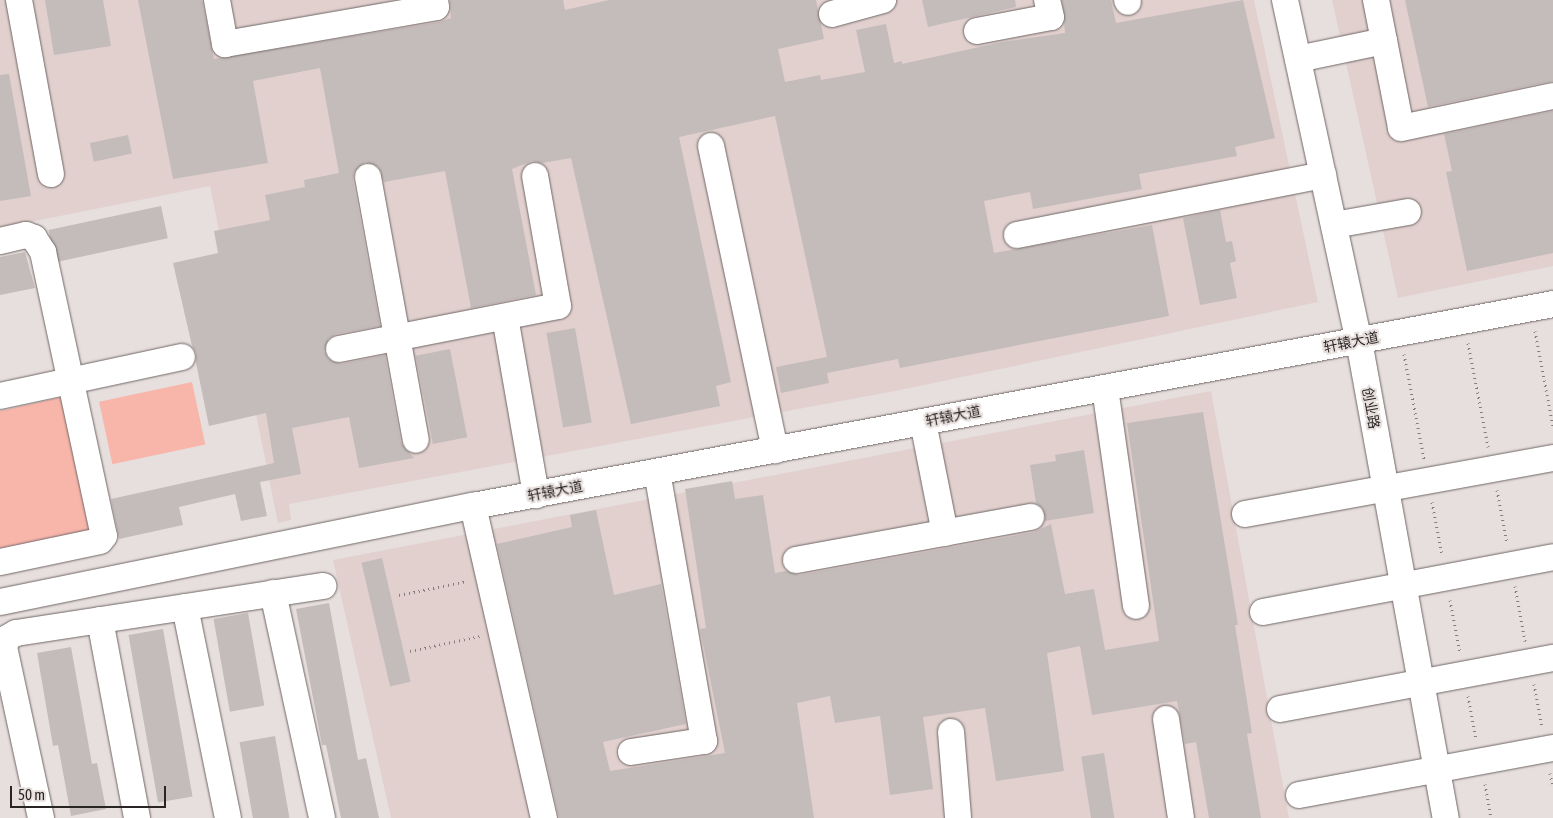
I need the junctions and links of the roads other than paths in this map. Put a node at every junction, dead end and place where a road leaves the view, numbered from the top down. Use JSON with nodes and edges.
{"nodes":[{"id":1,"x":19,"y":0,"type":"edge"},
{"id":2,"x":217,"y":0,"type":"edge"},
{"id":3,"x":435,"y":0,"type":"edge"},
{"id":4,"x":884,"y":0,"type":"edge"},
{"id":5,"x":1047,"y":0,"type":"edge"},
{"id":6,"x":1285,"y":0,"type":"edge"},
{"id":7,"x":1376,"y":0,"type":"edge"},
{"id":8,"x":832,"y":14,"type":"dead end"},
{"id":9,"x":977,"y":30,"type":"dead end"},
{"id":10,"x":1384,"y":42,"type":"junction"},
{"id":11,"x":1298,"y":59,"type":"junction"},
{"id":12,"x":1553,"y":96,"type":"edge"},
{"id":13,"x":711,"y":146,"type":"dead end"},
{"id":14,"x":51,"y":174,"type":"dead end"},
{"id":15,"x":1323,"y":175,"type":"junction"},
{"id":16,"x":535,"y":176,"type":"dead end"},
{"id":17,"x":368,"y":177,"type":"dead end"},
{"id":18,"x":1408,"y":212,"type":"dead end"},
{"id":19,"x":1334,"y":225,"type":"junction"},
{"id":20,"x":1017,"y":235,"type":"dead end"},
{"id":21,"x":0,"y":241,"type":"edge"},
{"id":22,"x":1542,"y":306,"type":"edge"},
{"id":23,"x":505,"y":316,"type":"junction"},
{"id":24,"x":397,"y":338,"type":"junction"},
{"id":25,"x":1359,"y":341,"type":"junction"},
{"id":26,"x":339,"y":349,"type":"dead end"},
{"id":27,"x":182,"y":357,"type":"dead end"},
{"id":28,"x":71,"y":381,"type":"junction"},
{"id":29,"x":1105,"y":388,"type":"junction"},
{"id":30,"x":0,"y":396,"type":"edge"},
{"id":31,"x":923,"y":422,"type":"junction"},
{"id":32,"x":416,"y":440,"type":"dead end"},
{"id":33,"x":775,"y":450,"type":"junction"},
{"id":34,"x":1553,"y":458,"type":"edge"},
{"id":35,"x":657,"y":472,"type":"junction"},
{"id":36,"x":1386,"y":489,"type":"junction"},
{"id":37,"x":536,"y":494,"type":"junction"},
{"id":38,"x":473,"y":506,"type":"junction"},
{"id":39,"x":1245,"y":514,"type":"dead end"},
{"id":40,"x":1030,"y":517,"type":"dead end"},
{"id":41,"x":945,"y":533,"type":"junction"},
{"id":42,"x":1553,"y":557,"type":"edge"},
{"id":43,"x":796,"y":560,"type":"dead end"},
{"id":44,"x":0,"y":562,"type":"edge"},
{"id":45,"x":1404,"y":585,"type":"junction"},
{"id":46,"x":324,"y":586,"type":"dead end"},
{"id":47,"x":273,"y":593,"type":"junction"},
{"id":48,"x":0,"y":602,"type":"edge"},
{"id":49,"x":1136,"y":606,"type":"dead end"},
{"id":50,"x":185,"y":607,"type":"junction"},
{"id":51,"x":1264,"y":612,"type":"dead end"},
{"id":52,"x":100,"y":620,"type":"junction"},
{"id":53,"x":1553,"y":658,"type":"edge"},
{"id":54,"x":1421,"y":683,"type":"junction"},
{"id":55,"x":1280,"y":709,"type":"dead end"},
{"id":56,"x":1166,"y":718,"type":"dead end"},
{"id":57,"x":951,"y":732,"type":"dead end"},
{"id":58,"x":1553,"y":748,"type":"edge"},
{"id":59,"x":631,"y":752,"type":"dead end"},
{"id":60,"x":1438,"y":770,"type":"junction"},
{"id":61,"x":1300,"y":795,"type":"dead end"},
{"id":62,"x":41,"y":818,"type":"edge"},
{"id":63,"x":137,"y":818,"type":"edge"},
{"id":64,"x":228,"y":818,"type":"edge"},
{"id":65,"x":322,"y":818,"type":"edge"},
{"id":66,"x":544,"y":818,"type":"edge"},
{"id":67,"x":958,"y":818,"type":"edge"},
{"id":68,"x":1181,"y":818,"type":"edge"},
{"id":69,"x":1446,"y":818,"type":"edge"}],
"edges":[{"from":1,"to":14,"type":"street"},
{"from":2,"to":3,"type":"street"},
{"from":4,"to":8,"type":"street"},
{"from":5,"to":9,"type":"street"},
{"from":6,"to":11,"type":"street","name":"创业路"},
{"from":7,"to":10,"type":"street"},
{"from":10,"to":11,"type":"street"},
{"from":10,"to":12,"type":"street"},
{"from":11,"to":15,"type":"street","name":"创业路"},
{"from":13,"to":33,"type":"street"},
{"from":15,"to":19,"type":"street","name":"创业路"},
{"from":15,"to":20,"type":"street"},
{"from":16,"to":23,"type":"street"},
{"from":17,"to":24,"type":"street"},
{"from":18,"to":19,"type":"street"},
{"from":19,"to":25,"type":"street","name":"创业路"},
{"from":21,"to":28,"type":"street"},
{"from":22,"to":25,"type":"street","name":"轩辕大道"},
{"from":23,"to":24,"type":"street"},
{"from":23,"to":37,"type":"street"},
{"from":24,"to":26,"type":"street"},
{"from":24,"to":32,"type":"street"},
{"from":25,"to":29,"type":"street","name":"轩辕大道"},
{"from":25,"to":36,"type":"street","name":"创业路"},
{"from":27,"to":28,"type":"street"},
{"from":28,"to":30,"type":"street"},
{"from":28,"to":44,"type":"street"},
{"from":29,"to":31,"type":"street","name":"轩辕大道"},
{"from":29,"to":49,"type":"street"},
{"from":31,"to":33,"type":"street","name":"轩辕大道"},
{"from":31,"to":41,"type":"street"},
{"from":33,"to":35,"type":"street","name":"轩辕大道"},
{"from":34,"to":36,"type":"street"},
{"from":35,"to":37,"type":"street","name":"轩辕大道"},
{"from":35,"to":59,"type":"street"},
{"from":36,"to":39,"type":"street"},
{"from":36,"to":45,"type":"street","name":"创业路"},
{"from":37,"to":38,"type":"street","name":"轩辕大道"},
{"from":38,"to":48,"type":"street","name":"轩辕大道"},
{"from":38,"to":66,"type":"street"},
{"from":40,"to":41,"type":"street"},
{"from":41,"to":43,"type":"street"},
{"from":42,"to":45,"type":"street"},
{"from":45,"to":51,"type":"street"},
{"from":45,"to":54,"type":"street","name":"创业路"},
{"from":46,"to":47,"type":"street"},
{"from":47,"to":50,"type":"street"},
{"from":47,"to":65,"type":"street"},
{"from":50,"to":52,"type":"street"},
{"from":50,"to":64,"type":"street"},
{"from":52,"to":62,"type":"street"},
{"from":52,"to":63,"type":"street"},
{"from":53,"to":54,"type":"street"},
{"from":54,"to":55,"type":"street"},
{"from":54,"to":60,"type":"street","name":"创业路"},
{"from":56,"to":68,"type":"street"},
{"from":57,"to":67,"type":"street"},
{"from":58,"to":60,"type":"street"},
{"from":60,"to":61,"type":"street"},
{"from":60,"to":69,"type":"street","name":"创业路"}]}
